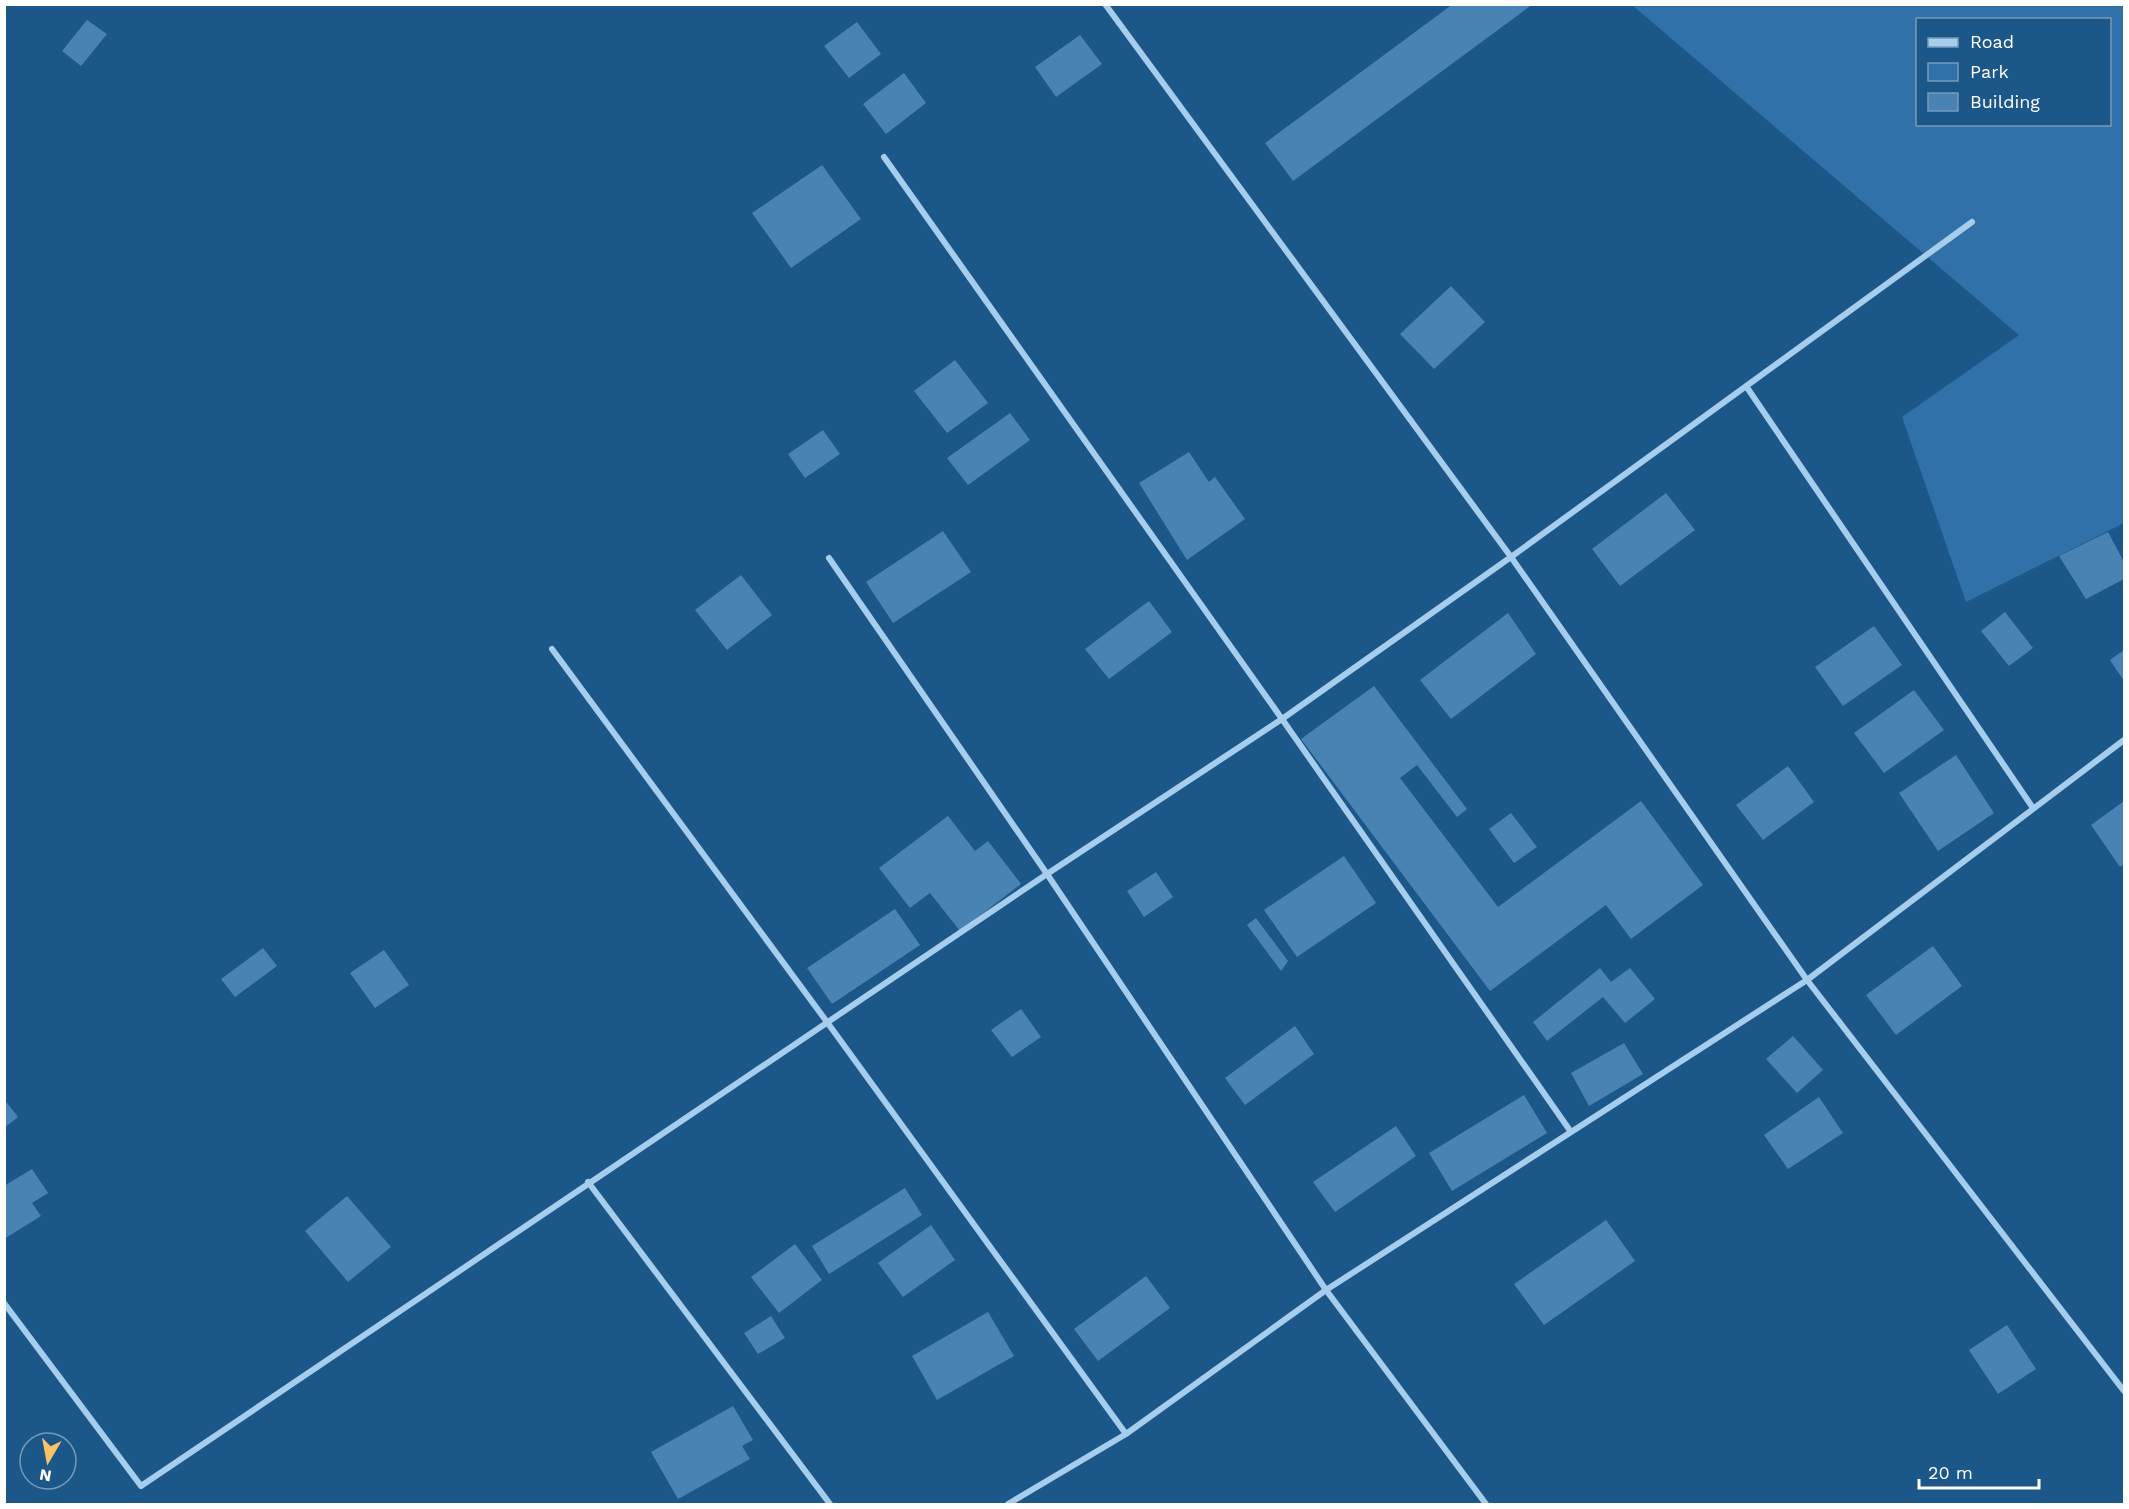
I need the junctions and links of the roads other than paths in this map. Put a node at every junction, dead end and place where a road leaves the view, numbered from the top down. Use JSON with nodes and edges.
{"nodes":[{"id":1,"x":1105,"y":4,"type":"edge"},
{"id":2,"x":884,"y":157,"type":"dead end"},
{"id":3,"x":1972,"y":222,"type":"dead end"},
{"id":4,"x":1746,"y":386,"type":"junction"},
{"id":5,"x":1511,"y":557,"type":"junction"},
{"id":6,"x":829,"y":558,"type":"dead end"},
{"id":7,"x":552,"y":649,"type":"dead end"},
{"id":8,"x":1282,"y":719,"type":"junction"},
{"id":9,"x":2124,"y":740,"type":"edge"},
{"id":10,"x":2033,"y":808,"type":"junction"},
{"id":11,"x":1047,"y":874,"type":"junction"},
{"id":12,"x":1807,"y":980,"type":"junction"},
{"id":13,"x":827,"y":1022,"type":"junction"},
{"id":14,"x":1571,"y":1132,"type":"junction"},
{"id":15,"x":588,"y":1182,"type":"junction"},
{"id":16,"x":1326,"y":1290,"type":"junction"},
{"id":17,"x":4,"y":1303,"type":"edge"},
{"id":18,"x":2124,"y":1391,"type":"edge"},
{"id":19,"x":1126,"y":1434,"type":"junction"},
{"id":20,"x":830,"y":1504,"type":"edge"},
{"id":21,"x":1008,"y":1504,"type":"edge"},
{"id":22,"x":1486,"y":1504,"type":"edge"}],
"edges":[{"from":1,"to":5,"type":"street"},
{"from":2,"to":8,"type":"street"},
{"from":3,"to":4,"type":"street"},
{"from":4,"to":5,"type":"street"},
{"from":4,"to":10,"type":"street"},
{"from":5,"to":8,"type":"street"},
{"from":5,"to":12,"type":"street"},
{"from":6,"to":11,"type":"street"},
{"from":7,"to":13,"type":"street"},
{"from":8,"to":11,"type":"street"},
{"from":8,"to":14,"type":"street"},
{"from":9,"to":10,"type":"street"},
{"from":10,"to":12,"type":"street"},
{"from":11,"to":13,"type":"street"},
{"from":11,"to":16,"type":"street"},
{"from":12,"to":14,"type":"street"},
{"from":12,"to":18,"type":"street"},
{"from":13,"to":15,"type":"street"},
{"from":13,"to":19,"type":"street"},
{"from":14,"to":16,"type":"street"},
{"from":15,"to":17,"type":"street"},
{"from":15,"to":20,"type":"street"},
{"from":16,"to":19,"type":"street"},
{"from":16,"to":22,"type":"street"},
{"from":19,"to":21,"type":"street"}]}
